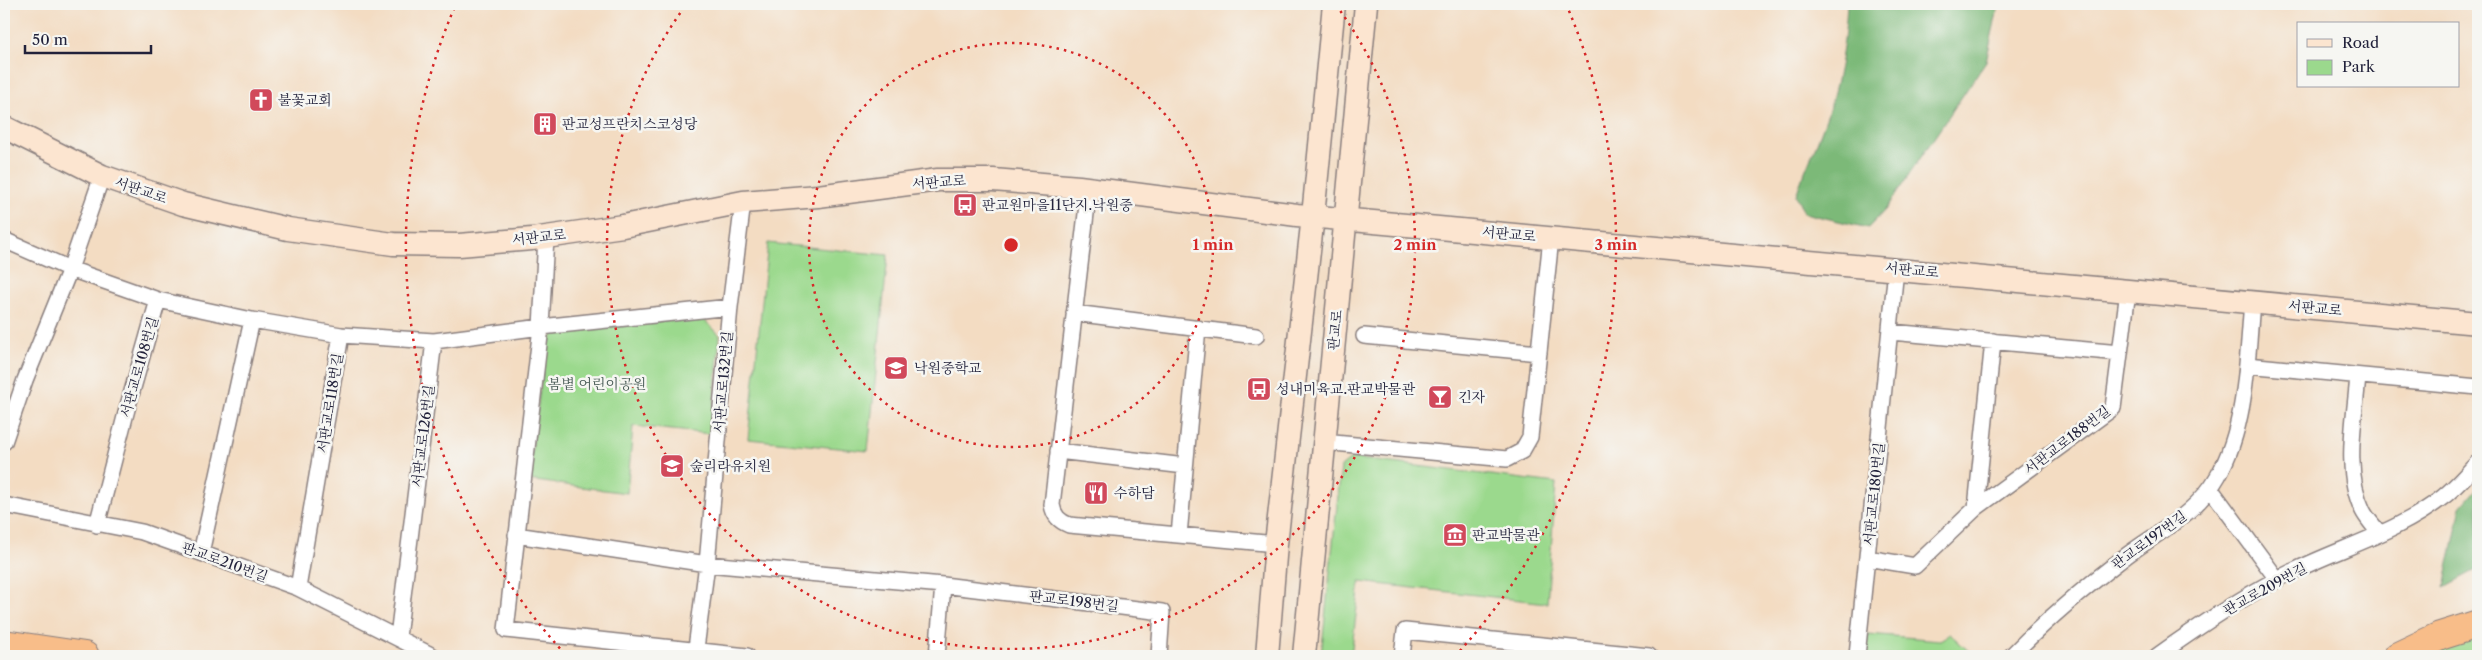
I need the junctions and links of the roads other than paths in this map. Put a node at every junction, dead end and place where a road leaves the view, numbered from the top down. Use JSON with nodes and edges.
{"nodes":[{"id":1,"x":1334,"y":4,"type":"edge"},
{"id":2,"x":1366,"y":4,"type":"edge"},
{"id":3,"x":4,"y":127,"type":"edge"},
{"id":4,"x":102,"y":176,"type":"junction"},
{"id":5,"x":1089,"y":188,"type":"junction"},
{"id":6,"x":743,"y":202,"type":"junction"},
{"id":7,"x":1313,"y":216,"type":"junction"},
{"id":8,"x":1346,"y":220,"type":"junction"},
{"id":9,"x":546,"y":237,"type":"junction"},
{"id":10,"x":1551,"y":238,"type":"junction"},
{"id":11,"x":4,"y":240,"type":"edge"},
{"id":12,"x":70,"y":269,"type":"junction"},
{"id":13,"x":1896,"y":269,"type":"junction"},
{"id":14,"x":2128,"y":291,"type":"junction"},
{"id":15,"x":158,"y":300,"type":"junction"},
{"id":16,"x":2252,"y":302,"type":"junction"},
{"id":17,"x":730,"y":308,"type":"junction"},
{"id":18,"x":1074,"y":312,"type":"junction"},
{"id":19,"x":252,"y":320,"type":"junction"},
{"id":20,"x":2478,"y":323,"type":"edge"},
{"id":21,"x":541,"y":327,"type":"junction"},
{"id":22,"x":1198,"y":328,"type":"junction"},
{"id":23,"x":1891,"y":332,"type":"junction"},
{"id":24,"x":341,"y":335,"type":"junction"},
{"id":25,"x":1256,"y":336,"type":"dead end"},
{"id":26,"x":1364,"y":336,"type":"dead end"},
{"id":27,"x":434,"y":341,"type":"junction"},
{"id":28,"x":1993,"y":341,"type":"junction"},
{"id":29,"x":1539,"y":353,"type":"junction"},
{"id":30,"x":2120,"y":353,"type":"junction"},
{"id":31,"x":2246,"y":365,"type":"junction"},
{"id":32,"x":2358,"y":376,"type":"junction"},
{"id":33,"x":2478,"y":387,"type":"edge"},
{"id":34,"x":4,"y":442,"type":"edge"},
{"id":35,"x":1323,"y":442,"type":"junction"},
{"id":36,"x":1058,"y":451,"type":"junction"},
{"id":37,"x":2478,"y":462,"type":"edge"},
{"id":38,"x":1185,"y":466,"type":"junction"},
{"id":39,"x":2210,"y":488,"type":"junction"},
{"id":40,"x":4,"y":505,"type":"edge"},
{"id":41,"x":1976,"y":508,"type":"junction"},
{"id":42,"x":97,"y":525,"type":"junction"},
{"id":43,"x":2379,"y":533,"type":"junction"},
{"id":44,"x":516,"y":535,"type":"junction"},
{"id":45,"x":1179,"y":535,"type":"junction"},
{"id":46,"x":1276,"y":544,"type":"junction"},
{"id":47,"x":201,"y":553,"type":"junction"},
{"id":48,"x":1867,"y":558,"type":"junction"},
{"id":49,"x":707,"y":564,"type":"junction"},
{"id":50,"x":2277,"y":579,"type":"junction"},
{"id":51,"x":943,"y":585,"type":"junction"},
{"id":52,"x":298,"y":588,"type":"junction"},
{"id":53,"x":2478,"y":624,"type":"edge"},
{"id":54,"x":398,"y":637,"type":"junction"},
{"id":55,"x":4,"y":644,"type":"edge"},
{"id":56,"x":695,"y":654,"type":"edge"},
{"id":57,"x":1623,"y":655,"type":"edge"},
{"id":58,"x":85,"y":656,"type":"edge"},
{"id":59,"x":433,"y":656,"type":"edge"},
{"id":60,"x":747,"y":656,"type":"edge"},
{"id":61,"x":937,"y":656,"type":"edge"},
{"id":62,"x":1159,"y":656,"type":"edge"},
{"id":63,"x":1267,"y":656,"type":"edge"},
{"id":64,"x":1304,"y":656,"type":"edge"},
{"id":65,"x":1402,"y":656,"type":"edge"},
{"id":66,"x":1649,"y":656,"type":"edge"},
{"id":67,"x":1857,"y":656,"type":"edge"},
{"id":68,"x":2011,"y":656,"type":"edge"},
{"id":69,"x":2157,"y":656,"type":"edge"},
{"id":70,"x":2398,"y":656,"type":"edge"}],
"edges":[{"from":1,"to":7,"type":"street"},
{"from":2,"to":8,"type":"street","name":"판교로"},
{"from":3,"to":4,"type":"street","name":"서판교로"},
{"from":4,"to":9,"type":"street","name":"서판교로"},
{"from":4,"to":12,"type":"street"},
{"from":5,"to":6,"type":"street","name":"서판교로"},
{"from":5,"to":7,"type":"street","name":"서판교로"},
{"from":5,"to":18,"type":"street"},
{"from":6,"to":9,"type":"street","name":"서판교로"},
{"from":6,"to":17,"type":"street","name":"서판교로132번길"},
{"from":7,"to":8,"type":"street","name":"서판교로"},
{"from":7,"to":46,"type":"street"},
{"from":8,"to":10,"type":"street","name":"서판교로"},
{"from":8,"to":35,"type":"street","name":"판교로"},
{"from":9,"to":21,"type":"street"},
{"from":10,"to":13,"type":"street","name":"서판교로"},
{"from":10,"to":29,"type":"street"},
{"from":11,"to":12,"type":"street","name":"서판교로108번길"},
{"from":12,"to":15,"type":"street","name":"서판교로108번길"},
{"from":12,"to":34,"type":"street"},
{"from":13,"to":14,"type":"street","name":"서판교로"},
{"from":13,"to":23,"type":"street","name":"서판교로180번길"},
{"from":14,"to":16,"type":"street","name":"서판교로"},
{"from":14,"to":30,"type":"street","name":"서판교로188번길"},
{"from":15,"to":19,"type":"street","name":"서판교로118번길"},
{"from":15,"to":42,"type":"street","name":"서판교로108번길"},
{"from":16,"to":20,"type":"street","name":"서판교로"},
{"from":16,"to":31,"type":"street","name":"판교로197번길"},
{"from":17,"to":21,"type":"street"},
{"from":17,"to":49,"type":"street","name":"서판교로132번길"},
{"from":18,"to":22,"type":"street"},
{"from":18,"to":36,"type":"street"},
{"from":19,"to":24,"type":"street","name":"서판교로118번길"},
{"from":19,"to":47,"type":"street"},
{"from":21,"to":27,"type":"street"},
{"from":21,"to":44,"type":"street"},
{"from":22,"to":25,"type":"street"},
{"from":22,"to":38,"type":"street"},
{"from":23,"to":28,"type":"street"},
{"from":23,"to":48,"type":"street","name":"서판교로180번길"},
{"from":24,"to":27,"type":"street"},
{"from":24,"to":52,"type":"street","name":"서판교로118번길"},
{"from":26,"to":29,"type":"street"},
{"from":27,"to":54,"type":"street","name":"서판교로126번길"},
{"from":28,"to":30,"type":"street"},
{"from":28,"to":41,"type":"street"},
{"from":29,"to":35,"type":"street"},
{"from":30,"to":41,"type":"street","name":"서판교로188번길"},
{"from":31,"to":32,"type":"street"},
{"from":31,"to":39,"type":"street","name":"판교로197번길"},
{"from":32,"to":33,"type":"street"},
{"from":32,"to":43,"type":"street"},
{"from":35,"to":64,"type":"street","name":"판교로"},
{"from":36,"to":38,"type":"street"},
{"from":36,"to":45,"type":"street"},
{"from":37,"to":43,"type":"street","name":"판교로209번길"},
{"from":38,"to":45,"type":"street"},
{"from":39,"to":50,"type":"street"},
{"from":39,"to":68,"type":"street","name":"판교로197번길"},
{"from":40,"to":42,"type":"street","name":"판교로210번길"},
{"from":41,"to":48,"type":"street","name":"서판교로188번길"},
{"from":42,"to":47,"type":"street","name":"판교로210번길"},
{"from":43,"to":50,"type":"street","name":"판교로209번길"},
{"from":44,"to":49,"type":"street"},
{"from":44,"to":56,"type":"street"},
{"from":45,"to":46,"type":"street"},
{"from":46,"to":63,"type":"street"},
{"from":47,"to":52,"type":"street","name":"판교로210번길"},
{"from":48,"to":67,"type":"street","name":"서판교로180번길"},
{"from":49,"to":51,"type":"street"},
{"from":49,"to":56,"type":"street","name":"서판교로132번길"},
{"from":50,"to":69,"type":"street","name":"판교로209번길"},
{"from":51,"to":61,"type":"street"},
{"from":51,"to":62,"type":"street","name":"판교로198번길"},
{"from":52,"to":54,"type":"street","name":"판교로210번길"},
{"from":53,"to":70,"type":"highway"},
{"from":54,"to":59,"type":"street","name":"판교로210번길"},
{"from":55,"to":58,"type":"highway"},
{"from":56,"to":60,"type":"street"},
{"from":57,"to":65,"type":"street"},
{"from":57,"to":66,"type":"street"}]}
